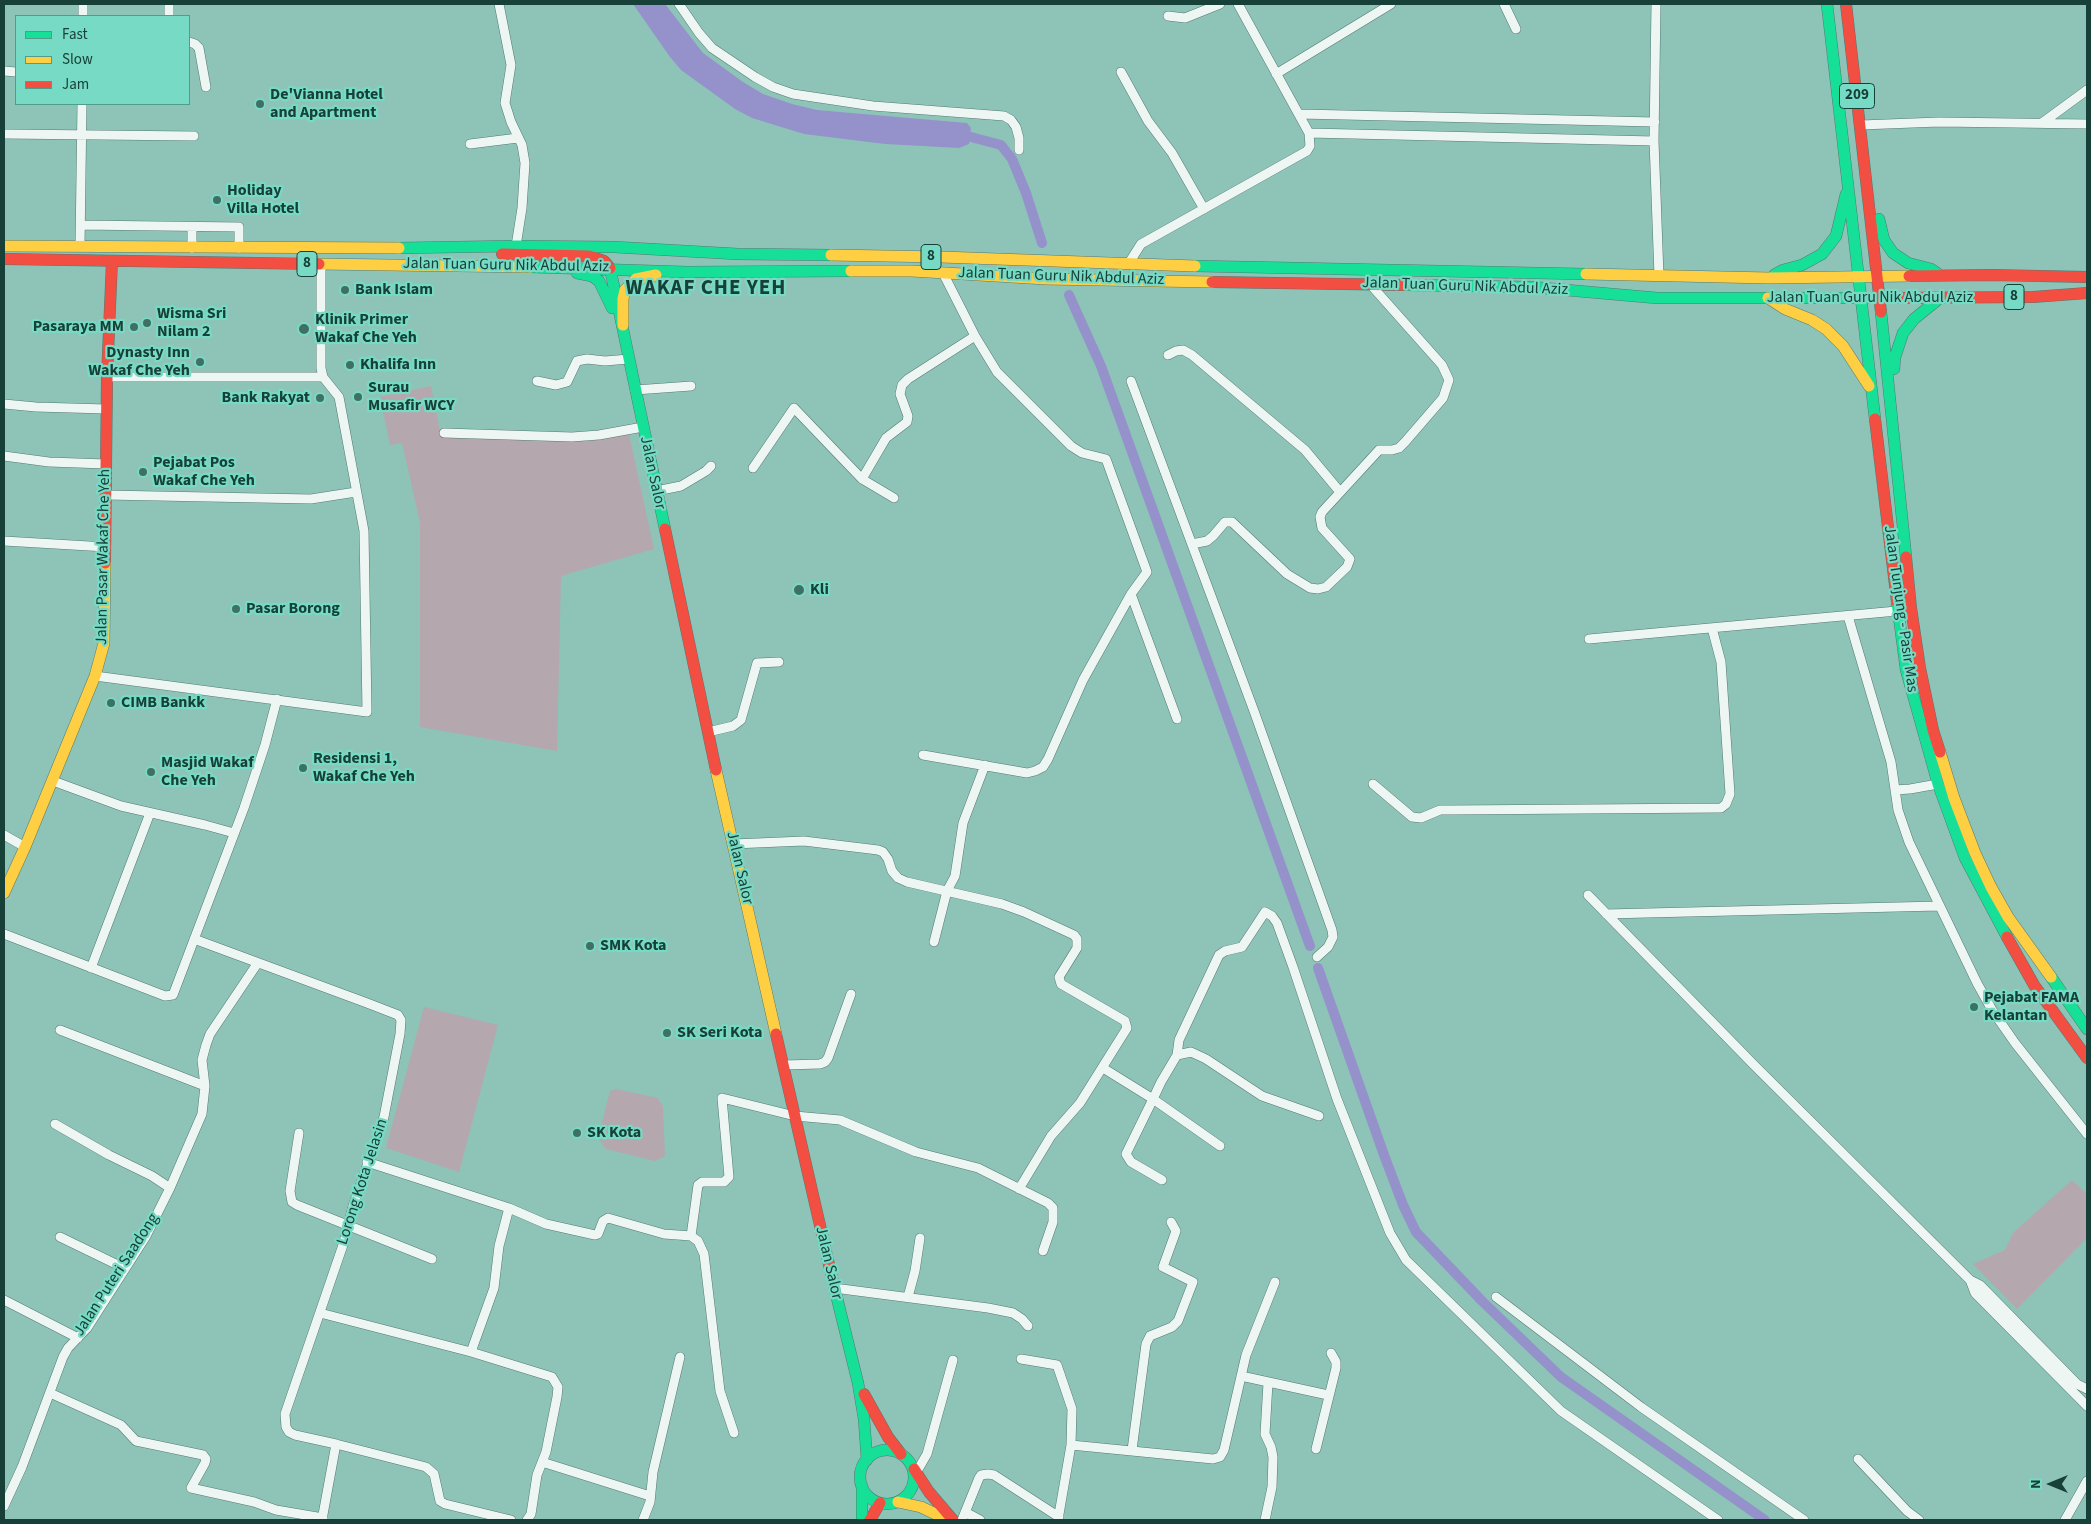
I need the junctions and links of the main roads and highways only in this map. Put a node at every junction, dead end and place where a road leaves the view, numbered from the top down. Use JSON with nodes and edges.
{"nodes":[{"id":1,"x":1827,"y":4,"type":"edge"},
{"id":2,"x":1846,"y":4,"type":"edge"},
{"id":3,"x":1848,"y":186,"type":"junction"},
{"id":4,"x":1868,"y":188,"type":"junction"},
{"id":5,"x":4,"y":246,"type":"edge"},
{"id":6,"x":426,"y":248,"type":"junction"},
{"id":7,"x":738,"y":254,"type":"junction"},
{"id":8,"x":4,"y":259,"type":"edge"},
{"id":9,"x":112,"y":261,"type":"junction"},
{"id":10,"x":520,"y":266,"type":"junction"},
{"id":11,"x":610,"y":268,"type":"junction"},
{"id":12,"x":687,"y":272,"type":"junction"},
{"id":13,"x":1942,"y":276,"type":"junction"},
{"id":14,"x":2087,"y":276,"type":"edge"},
{"id":15,"x":1859,"y":277,"type":"junction"},
{"id":16,"x":1878,"y":277,"type":"junction"},
{"id":17,"x":1770,"y":278,"type":"junction"},
{"id":18,"x":2087,"y":293,"type":"edge"},
{"id":19,"x":1768,"y":298,"type":"junction"},
{"id":20,"x":1861,"y":298,"type":"junction"},
{"id":21,"x":1880,"y":298,"type":"junction"},
{"id":22,"x":1940,"y":298,"type":"junction"},
{"id":23,"x":612,"y":308,"type":"junction"},
{"id":24,"x":623,"y":325,"type":"junction"},
{"id":25,"x":628,"y":355,"type":"junction"},
{"id":26,"x":1890,"y":386,"type":"junction"},
{"id":27,"x":1871,"y":388,"type":"junction"},
{"id":28,"x":4,"y":893,"type":"edge"},
{"id":29,"x":2087,"y":1029,"type":"edge"},
{"id":30,"x":2087,"y":1058,"type":"edge"},
{"id":31,"x":858,"y":1383,"type":"junction"},
{"id":32,"x":901,"y":1454,"type":"junction"},
{"id":33,"x":867,"y":1460,"type":"junction"},
{"id":34,"x":914,"y":1470,"type":"junction"},
{"id":35,"x":862,"y":1486,"type":"junction"},
{"id":36,"x":898,"y":1502,"type":"junction"},
{"id":37,"x":880,"y":1503,"type":"junction"},
{"id":38,"x":862,"y":1520,"type":"edge"},
{"id":39,"x":870,"y":1520,"type":"edge"},
{"id":40,"x":948,"y":1520,"type":"edge"},
{"id":41,"x":953,"y":1520,"type":"edge"}],
"edges":[{"from":1,"to":3,"type":"main road","number":"209"},
{"from":2,"to":4,"type":"main road","number":"209"},
{"from":3,"to":15,"type":"main road","number":"209"},
{"from":3,"to":17,"type":"main road"},
{"from":4,"to":13,"type":"main road"},
{"from":4,"to":16,"type":"main road","number":"209"},
{"from":5,"to":6,"type":"main road","name":"Jalan Tuan Guru Nik Abdul Aziz","number":"8"},
{"from":6,"to":7,"type":"main road","name":"Jalan Tuan Guru Nik Abdul Aziz","number":"8"},
{"from":6,"to":11,"type":"main road"},
{"from":7,"to":11,"type":"main road"},
{"from":7,"to":17,"type":"main road","name":"Jalan Tuan Guru Nik Abdul Aziz","number":"8"},
{"from":8,"to":9,"type":"main road","name":"Jalan Tuan Guru Nik Abdul Aziz","number":"8"},
{"from":9,"to":10,"type":"main road","name":"Jalan Tuan Guru Nik Abdul Aziz","number":"8"},
{"from":9,"to":28,"type":"main road","name":"Jalan Pasar Wakaf Che Yeh"},
{"from":10,"to":11,"type":"main road","name":"Jalan Tuan Guru Nik Abdul Aziz","number":"8"},
{"from":10,"to":23,"type":"main road"},
{"from":11,"to":12,"type":"main road","name":"Jalan Tuan Guru Nik Abdul Aziz","number":"8"},
{"from":11,"to":23,"type":"main road","name":"Jalan Salor"},
{"from":11,"to":24,"type":"main road","name":"Jalan Salor"},
{"from":12,"to":19,"type":"main road","name":"Jalan Tuan Guru Nik Abdul Aziz","number":"8"},
{"from":12,"to":24,"type":"main road"},
{"from":13,"to":14,"type":"main road","name":"Jalan Tuan Guru Nik Abdul Aziz","number":"8"},
{"from":13,"to":16,"type":"main road","name":"Jalan Tuan Guru Nik Abdul Aziz","number":"8"},
{"from":15,"to":16,"type":"main road","name":"Jalan Tuan Guru Nik Abdul Aziz","number":"8"},
{"from":15,"to":17,"type":"main road","name":"Jalan Tuan Guru Nik Abdul Aziz","number":"8"},
{"from":15,"to":20,"type":"main road","name":"Jalan Tunjung - Pasir Mas"},
{"from":16,"to":21,"type":"main road","name":"Jalan Tunjung - Pasir Mas"},
{"from":18,"to":22,"type":"main road","name":"Jalan Tuan Guru Nik Abdul Aziz","number":"8"},
{"from":19,"to":20,"type":"main road","name":"Jalan Tuan Guru Nik Abdul Aziz","number":"8"},
{"from":19,"to":27,"type":"main road"},
{"from":20,"to":21,"type":"main road","name":"Jalan Tuan Guru Nik Abdul Aziz","number":"8"},
{"from":20,"to":27,"type":"main road","name":"Jalan Tunjung - Pasir Mas"},
{"from":21,"to":22,"type":"main road","name":"Jalan Tuan Guru Nik Abdul Aziz","number":"8"},
{"from":21,"to":26,"type":"main road","name":"Jalan Tunjung - Pasir Mas"},
{"from":22,"to":26,"type":"main road"},
{"from":23,"to":25,"type":"main road","name":"Jalan Salor"},
{"from":24,"to":25,"type":"main road","name":"Jalan Salor"},
{"from":25,"to":31,"type":"main road","name":"Jalan Salor"},
{"from":26,"to":29,"type":"main road","name":"Jalan Tunjung - Pasir Mas"},
{"from":27,"to":30,"type":"main road","name":"Jalan Tunjung - Pasir Mas"},
{"from":31,"to":32,"type":"main road","name":"Jalan Salor"},
{"from":31,"to":33,"type":"main road","name":"Jalan Salor"},
{"from":32,"to":33,"type":"main road"},
{"from":32,"to":34,"type":"main road"},
{"from":33,"to":35,"type":"main road"},
{"from":34,"to":36,"type":"main road"},
{"from":34,"to":41,"type":"main road"},
{"from":35,"to":37,"type":"main road"},
{"from":35,"to":38,"type":"main road"},
{"from":36,"to":37,"type":"main road"},
{"from":36,"to":40,"type":"main road"},
{"from":37,"to":39,"type":"main road"}]}
